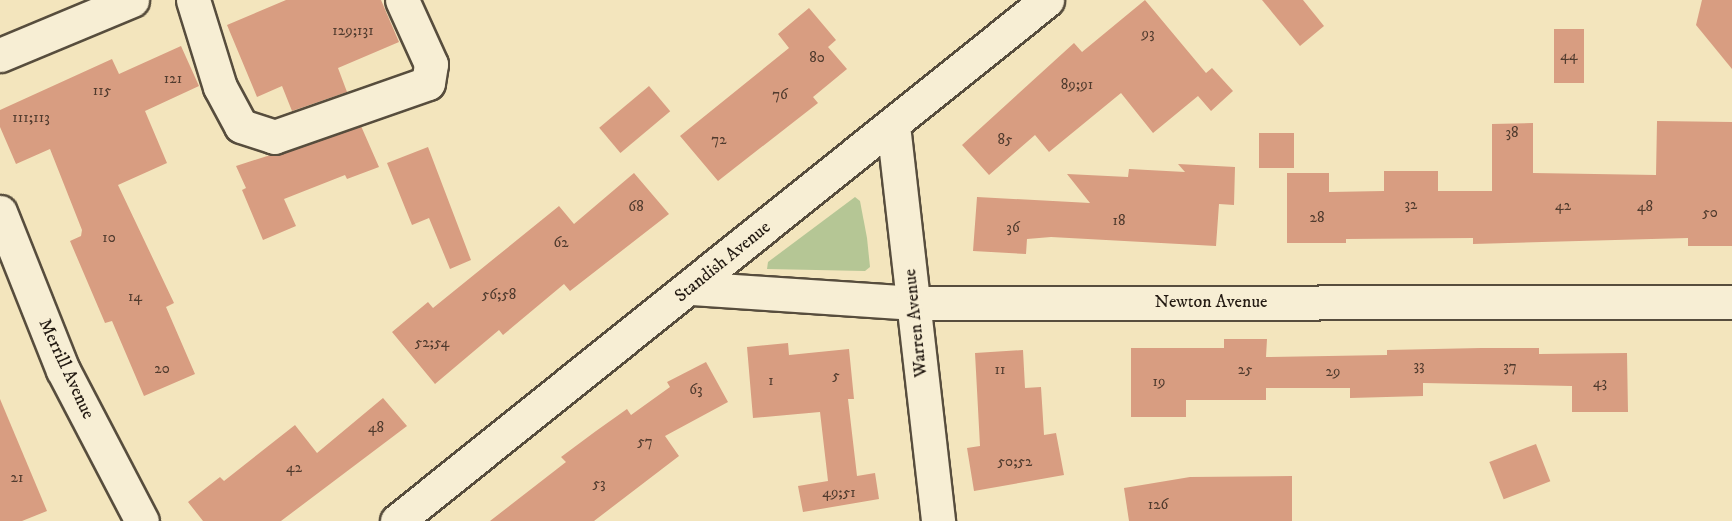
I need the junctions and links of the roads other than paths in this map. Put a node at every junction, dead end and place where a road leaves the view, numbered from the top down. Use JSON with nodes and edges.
{"nodes":[{"id":1,"x":132,"y":0,"type":"edge"},
{"id":2,"x":193,"y":0,"type":"edge"},
{"id":3,"x":402,"y":0,"type":"edge"},
{"id":4,"x":1047,"y":0,"type":"edge"},
{"id":5,"x":0,"y":55,"type":"edge"},
{"id":6,"x":893,"y":125,"type":"junction"},
{"id":7,"x":0,"y":212,"type":"edge"},
{"id":8,"x":690,"y":288,"type":"junction"},
{"id":9,"x":1732,"y":302,"type":"edge"},
{"id":10,"x":913,"y":303,"type":"junction"},
{"id":11,"x":142,"y":521,"type":"edge"},
{"id":12,"x":397,"y":521,"type":"edge"},
{"id":13,"x":938,"y":521,"type":"edge"}],
"edges":[{"from":1,"to":5,"type":"street"},
{"from":2,"to":3,"type":"street"},
{"from":4,"to":6,"type":"street","name":"Standish Avenue"},
{"from":6,"to":8,"type":"street","name":"Standish Avenue"},
{"from":6,"to":10,"type":"street","name":"Warren Avenue"},
{"from":7,"to":11,"type":"street","name":"Merrill Avenue"},
{"from":8,"to":10,"type":"street","name":"Newton Avenue"},
{"from":8,"to":12,"type":"street","name":"Standish Avenue"},
{"from":9,"to":10,"type":"street","name":"Newton Avenue"},
{"from":10,"to":13,"type":"street","name":"Warren Avenue"}]}
